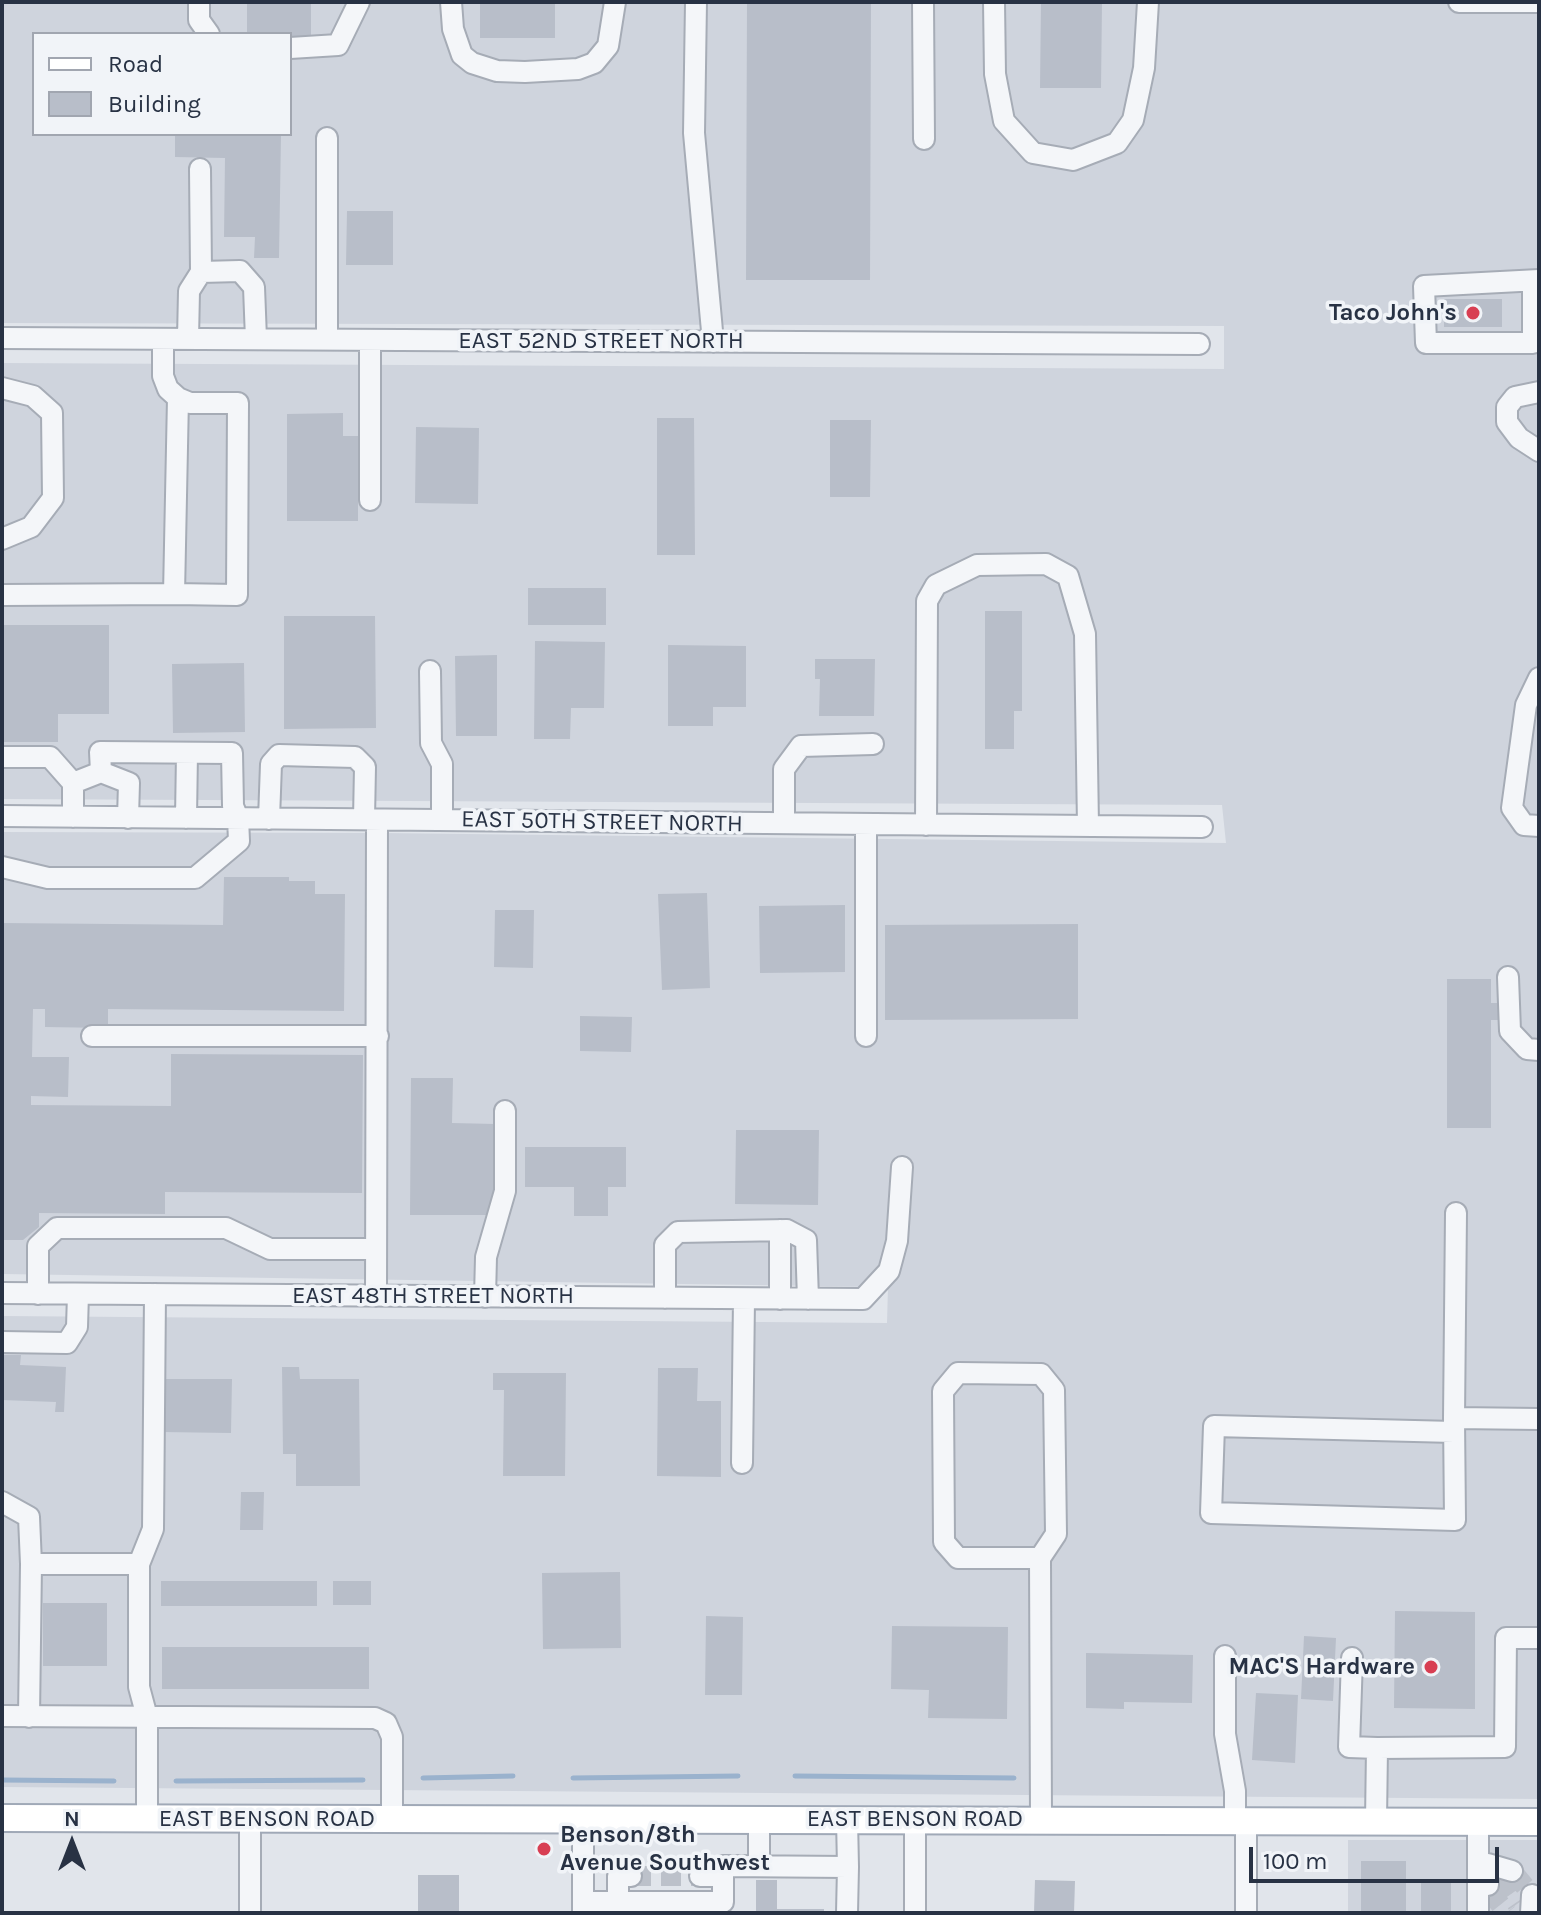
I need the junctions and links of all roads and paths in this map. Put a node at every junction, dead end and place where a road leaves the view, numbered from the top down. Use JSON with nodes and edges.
{"nodes":[{"id":1,"x":199,"y":2,"type":"edge"},
{"id":2,"x":359,"y":2,"type":"edge"},
{"id":3,"x":451,"y":2,"type":"edge"},
{"id":4,"x":615,"y":2,"type":"edge"},
{"id":5,"x":696,"y":2,"type":"edge"},
{"id":6,"x":923,"y":2,"type":"edge"},
{"id":7,"x":994,"y":2,"type":"edge"},
{"id":8,"x":1148,"y":2,"type":"edge"},
{"id":9,"x":1459,"y":2,"type":"edge"},
{"id":10,"x":1539,"y":2,"type":"edge"},
{"id":11,"x":208,"y":32,"type":"edge"},
{"id":12,"x":292,"y":48,"type":"edge"},
{"id":13,"x":327,"y":138,"type":"dead end"},
{"id":14,"x":924,"y":139,"type":"dead end"},
{"id":15,"x":200,"y":169,"type":"dead end"},
{"id":16,"x":201,"y":272,"type":"junction"},
{"id":17,"x":1536,"y":281,"type":"edge"},
{"id":18,"x":2,"y":338,"type":"edge"},
{"id":19,"x":163,"y":339,"type":"junction"},
{"id":20,"x":188,"y":339,"type":"junction"},
{"id":21,"x":256,"y":339,"type":"junction"},
{"id":22,"x":327,"y":339,"type":"junction"},
{"id":23,"x":370,"y":340,"type":"junction"},
{"id":24,"x":713,"y":342,"type":"junction"},
{"id":25,"x":1199,"y":344,"type":"dead end"},
{"id":26,"x":1536,"y":349,"type":"edge"},
{"id":27,"x":2,"y":388,"type":"edge"},
{"id":28,"x":1539,"y":392,"type":"edge"},
{"id":29,"x":178,"y":398,"type":"junction"},
{"id":30,"x":1539,"y":451,"type":"edge"},
{"id":31,"x":370,"y":500,"type":"dead end"},
{"id":32,"x":2,"y":539,"type":"edge"},
{"id":33,"x":174,"y":594,"type":"junction"},
{"id":34,"x":2,"y":595,"type":"edge"},
{"id":35,"x":430,"y":671,"type":"dead end"},
{"id":36,"x":1539,"y":678,"type":"edge"},
{"id":37,"x":873,"y":744,"type":"dead end"},
{"id":38,"x":187,"y":753,"type":"junction"},
{"id":39,"x":2,"y":757,"type":"edge"},
{"id":40,"x":101,"y":772,"type":"junction"},
{"id":41,"x":73,"y":783,"type":"junction"},
{"id":42,"x":2,"y":816,"type":"edge"},
{"id":43,"x":73,"y":817,"type":"junction"},
{"id":44,"x":128,"y":818,"type":"junction"},
{"id":45,"x":186,"y":818,"type":"junction"},
{"id":46,"x":238,"y":818,"type":"junction"},
{"id":47,"x":269,"y":819,"type":"junction"},
{"id":48,"x":371,"y":820,"type":"junction"},
{"id":49,"x":442,"y":820,"type":"junction"},
{"id":50,"x":784,"y":823,"type":"junction"},
{"id":51,"x":866,"y":824,"type":"junction"},
{"id":52,"x":926,"y":825,"type":"junction"},
{"id":53,"x":1088,"y":826,"type":"junction"},
{"id":54,"x":1539,"y":826,"type":"edge"},
{"id":55,"x":1202,"y":827,"type":"dead end"},
{"id":56,"x":2,"y":867,"type":"edge"},
{"id":57,"x":1508,"y":977,"type":"dead end"},
{"id":58,"x":92,"y":1036,"type":"dead end"},
{"id":59,"x":378,"y":1036,"type":"junction"},
{"id":60,"x":866,"y":1036,"type":"dead end"},
{"id":61,"x":1539,"y":1050,"type":"edge"},
{"id":62,"x":505,"y":1111,"type":"dead end"},
{"id":63,"x":902,"y":1167,"type":"dead end"},
{"id":64,"x":1456,"y":1213,"type":"dead end"},
{"id":65,"x":780,"y":1230,"type":"junction"},
{"id":66,"x":376,"y":1249,"type":"junction"},
{"id":67,"x":2,"y":1293,"type":"edge"},
{"id":68,"x":38,"y":1294,"type":"junction"},
{"id":69,"x":78,"y":1294,"type":"junction"},
{"id":70,"x":155,"y":1294,"type":"junction"},
{"id":71,"x":376,"y":1296,"type":"junction"},
{"id":72,"x":485,"y":1297,"type":"junction"},
{"id":73,"x":665,"y":1298,"type":"junction"},
{"id":74,"x":744,"y":1299,"type":"junction"},
{"id":75,"x":780,"y":1299,"type":"junction"},
{"id":76,"x":808,"y":1299,"type":"junction"},
{"id":77,"x":2,"y":1342,"type":"edge"},
{"id":78,"x":1539,"y":1419,"type":"edge"},
{"id":79,"x":1454,"y":1425,"type":"junction"},
{"id":80,"x":742,"y":1463,"type":"dead end"},
{"id":81,"x":2,"y":1502,"type":"edge"},
{"id":82,"x":1040,"y":1558,"type":"junction"},
{"id":83,"x":31,"y":1564,"type":"junction"},
{"id":84,"x":139,"y":1564,"type":"junction"},
{"id":85,"x":1539,"y":1638,"type":"edge"},
{"id":86,"x":1225,"y":1656,"type":"dead end"},
{"id":87,"x":1352,"y":1658,"type":"dead end"},
{"id":88,"x":2,"y":1716,"type":"edge"},
{"id":89,"x":29,"y":1717,"type":"junction"},
{"id":90,"x":147,"y":1717,"type":"junction"},
{"id":91,"x":1377,"y":1748,"type":"junction"},
{"id":92,"x":2,"y":1818,"type":"edge"},
{"id":93,"x":147,"y":1819,"type":"junction"},
{"id":94,"x":250,"y":1819,"type":"junction"},
{"id":95,"x":392,"y":1819,"type":"junction"},
{"id":96,"x":583,"y":1819,"type":"junction"},
{"id":97,"x":759,"y":1819,"type":"junction"},
{"id":98,"x":847,"y":1819,"type":"junction"},
{"id":99,"x":915,"y":1819,"type":"junction"},
{"id":100,"x":1041,"y":1820,"type":"junction"},
{"id":101,"x":1240,"y":1820,"type":"junction"},
{"id":102,"x":1376,"y":1821,"type":"junction"},
{"id":103,"x":1478,"y":1822,"type":"junction"},
{"id":104,"x":1539,"y":1822,"type":"edge"},
{"id":105,"x":759,"y":1866,"type":"junction"},
{"id":106,"x":848,"y":1867,"type":"junction"},
{"id":107,"x":700,"y":1883,"type":"tunnel mouth"},
{"id":108,"x":723,"y":1883,"type":"junction"},
{"id":109,"x":583,"y":1907,"type":"edge"},
{"id":110,"x":250,"y":1913,"type":"edge"},
{"id":111,"x":847,"y":1913,"type":"edge"},
{"id":112,"x":915,"y":1913,"type":"edge"},
{"id":113,"x":1246,"y":1913,"type":"edge"},
{"id":114,"x":1478,"y":1913,"type":"edge"}],
"edges":[{"from":1,"to":11,"type":"street"},
{"from":2,"to":12,"type":"street"},
{"from":3,"to":4,"type":"street"},
{"from":5,"to":24,"type":"street"},
{"from":6,"to":14,"type":"street"},
{"from":7,"to":8,"type":"street"},
{"from":9,"to":10,"type":"street"},
{"from":13,"to":22,"type":"street"},
{"from":15,"to":16,"type":"street"},
{"from":16,"to":20,"type":"street"},
{"from":16,"to":21,"type":"street"},
{"from":17,"to":26,"type":"street"},
{"from":17,"to":26,"type":"street"},
{"from":18,"to":19,"type":"street","name":"EAST 52ND STREET NORTH"},
{"from":19,"to":20,"type":"street","name":"EAST 52ND STREET NORTH"},
{"from":19,"to":29,"type":"street"},
{"from":20,"to":21,"type":"street","name":"EAST 52ND STREET NORTH"},
{"from":21,"to":22,"type":"street","name":"EAST 52ND STREET NORTH"},
{"from":22,"to":23,"type":"street","name":"EAST 52ND STREET NORTH"},
{"from":23,"to":24,"type":"street","name":"EAST 52ND STREET NORTH"},
{"from":23,"to":31,"type":"street"},
{"from":24,"to":25,"type":"street","name":"EAST 52ND STREET NORTH"},
{"from":27,"to":32,"type":"street"},
{"from":28,"to":30,"type":"street"},
{"from":29,"to":33,"type":"street"},
{"from":29,"to":33,"type":"street"},
{"from":33,"to":34,"type":"street"},
{"from":35,"to":49,"type":"street"},
{"from":36,"to":54,"type":"street"},
{"from":37,"to":50,"type":"street"},
{"from":38,"to":40,"type":"street"},
{"from":38,"to":45,"type":"street"},
{"from":38,"to":46,"type":"street"},
{"from":39,"to":41,"type":"street"},
{"from":40,"to":41,"type":"street"},
{"from":40,"to":44,"type":"street"},
{"from":41,"to":43,"type":"street"},
{"from":42,"to":43,"type":"street","name":"EAST 50TH STREET NORTH"},
{"from":43,"to":44,"type":"street","name":"EAST 50TH STREET NORTH"},
{"from":44,"to":45,"type":"street","name":"EAST 50TH STREET NORTH"},
{"from":45,"to":46,"type":"street","name":"EAST 50TH STREET NORTH"},
{"from":46,"to":47,"type":"street","name":"EAST 50TH STREET NORTH"},
{"from":46,"to":56,"type":"street"},
{"from":47,"to":48,"type":"street","name":"EAST 50TH STREET NORTH"},
{"from":47,"to":48,"type":"street"},
{"from":48,"to":49,"type":"street","name":"EAST 50TH STREET NORTH"},
{"from":48,"to":59,"type":"street"},
{"from":49,"to":50,"type":"street","name":"EAST 50TH STREET NORTH"},
{"from":50,"to":51,"type":"street","name":"EAST 50TH STREET NORTH"},
{"from":51,"to":52,"type":"street","name":"EAST 50TH STREET NORTH"},
{"from":51,"to":60,"type":"street"},
{"from":52,"to":53,"type":"street","name":"EAST 50TH STREET NORTH"},
{"from":52,"to":53,"type":"street"},
{"from":53,"to":55,"type":"street","name":"EAST 50TH STREET NORTH"},
{"from":57,"to":61,"type":"street"},
{"from":58,"to":59,"type":"street"},
{"from":59,"to":66,"type":"street"},
{"from":62,"to":72,"type":"street"},
{"from":63,"to":76,"type":"street","name":"EAST 48TH STREET NORTH"},
{"from":64,"to":79,"type":"street"},
{"from":65,"to":73,"type":"street"},
{"from":65,"to":75,"type":"street"},
{"from":65,"to":76,"type":"street"},
{"from":66,"to":68,"type":"street"},
{"from":66,"to":71,"type":"street"},
{"from":67,"to":68,"type":"street","name":"EAST 48TH STREET NORTH"},
{"from":68,"to":69,"type":"street","name":"EAST 48TH STREET NORTH"},
{"from":69,"to":70,"type":"street","name":"EAST 48TH STREET NORTH"},
{"from":69,"to":77,"type":"street"},
{"from":70,"to":71,"type":"street","name":"EAST 48TH STREET NORTH"},
{"from":70,"to":84,"type":"street"},
{"from":71,"to":72,"type":"street","name":"EAST 48TH STREET NORTH"},
{"from":72,"to":73,"type":"street","name":"EAST 48TH STREET NORTH"},
{"from":73,"to":74,"type":"street","name":"EAST 48TH STREET NORTH"},
{"from":74,"to":75,"type":"street","name":"EAST 48TH STREET NORTH"},
{"from":74,"to":80,"type":"street"},
{"from":75,"to":76,"type":"street","name":"EAST 48TH STREET NORTH"},
{"from":78,"to":79,"type":"street"},
{"from":79,"to":79,"type":"street"},
{"from":81,"to":83,"type":"street"},
{"from":82,"to":82,"type":"street"},
{"from":82,"to":100,"type":"street"},
{"from":83,"to":84,"type":"street"},
{"from":83,"to":89,"type":"street"},
{"from":84,"to":90,"type":"street"},
{"from":85,"to":91,"type":"street"},
{"from":86,"to":101,"type":"street"},
{"from":87,"to":91,"type":"street"},
{"from":88,"to":89,"type":"street"},
{"from":89,"to":90,"type":"street"},
{"from":90,"to":93,"type":"street"},
{"from":90,"to":95,"type":"street"},
{"from":91,"to":102,"type":"street"},
{"from":92,"to":93,"type":"main road","name":"EAST BENSON ROAD"},
{"from":93,"to":94,"type":"main road","name":"EAST BENSON ROAD"},
{"from":94,"to":95,"type":"main road","name":"EAST BENSON ROAD"},
{"from":94,"to":110,"type":"street"},
{"from":95,"to":96,"type":"main road","name":"EAST BENSON ROAD"},
{"from":96,"to":97,"type":"main road","name":"EAST BENSON ROAD"},
{"from":96,"to":109,"type":"street"},
{"from":97,"to":98,"type":"main road","name":"EAST BENSON ROAD"},
{"from":97,"to":105,"type":"street"},
{"from":98,"to":99,"type":"main road","name":"EAST BENSON ROAD"},
{"from":98,"to":106,"type":"street"},
{"from":99,"to":100,"type":"main road","name":"EAST BENSON ROAD"},
{"from":99,"to":112,"type":"street"},
{"from":100,"to":101,"type":"main road","name":"EAST BENSON ROAD"},
{"from":101,"to":102,"type":"main road","name":"EAST BENSON ROAD"},
{"from":101,"to":113,"type":"street"},
{"from":102,"to":103,"type":"main road","name":"EAST BENSON ROAD"},
{"from":103,"to":104,"type":"main road","name":"EAST BENSON ROAD"},
{"from":103,"to":114,"type":"street"},
{"from":105,"to":106,"type":"street"},
{"from":105,"to":108,"type":"street"},
{"from":106,"to":111,"type":"street"},
{"from":107,"to":108,"type":"street"},
{"from":108,"to":109,"type":"street"}]}
